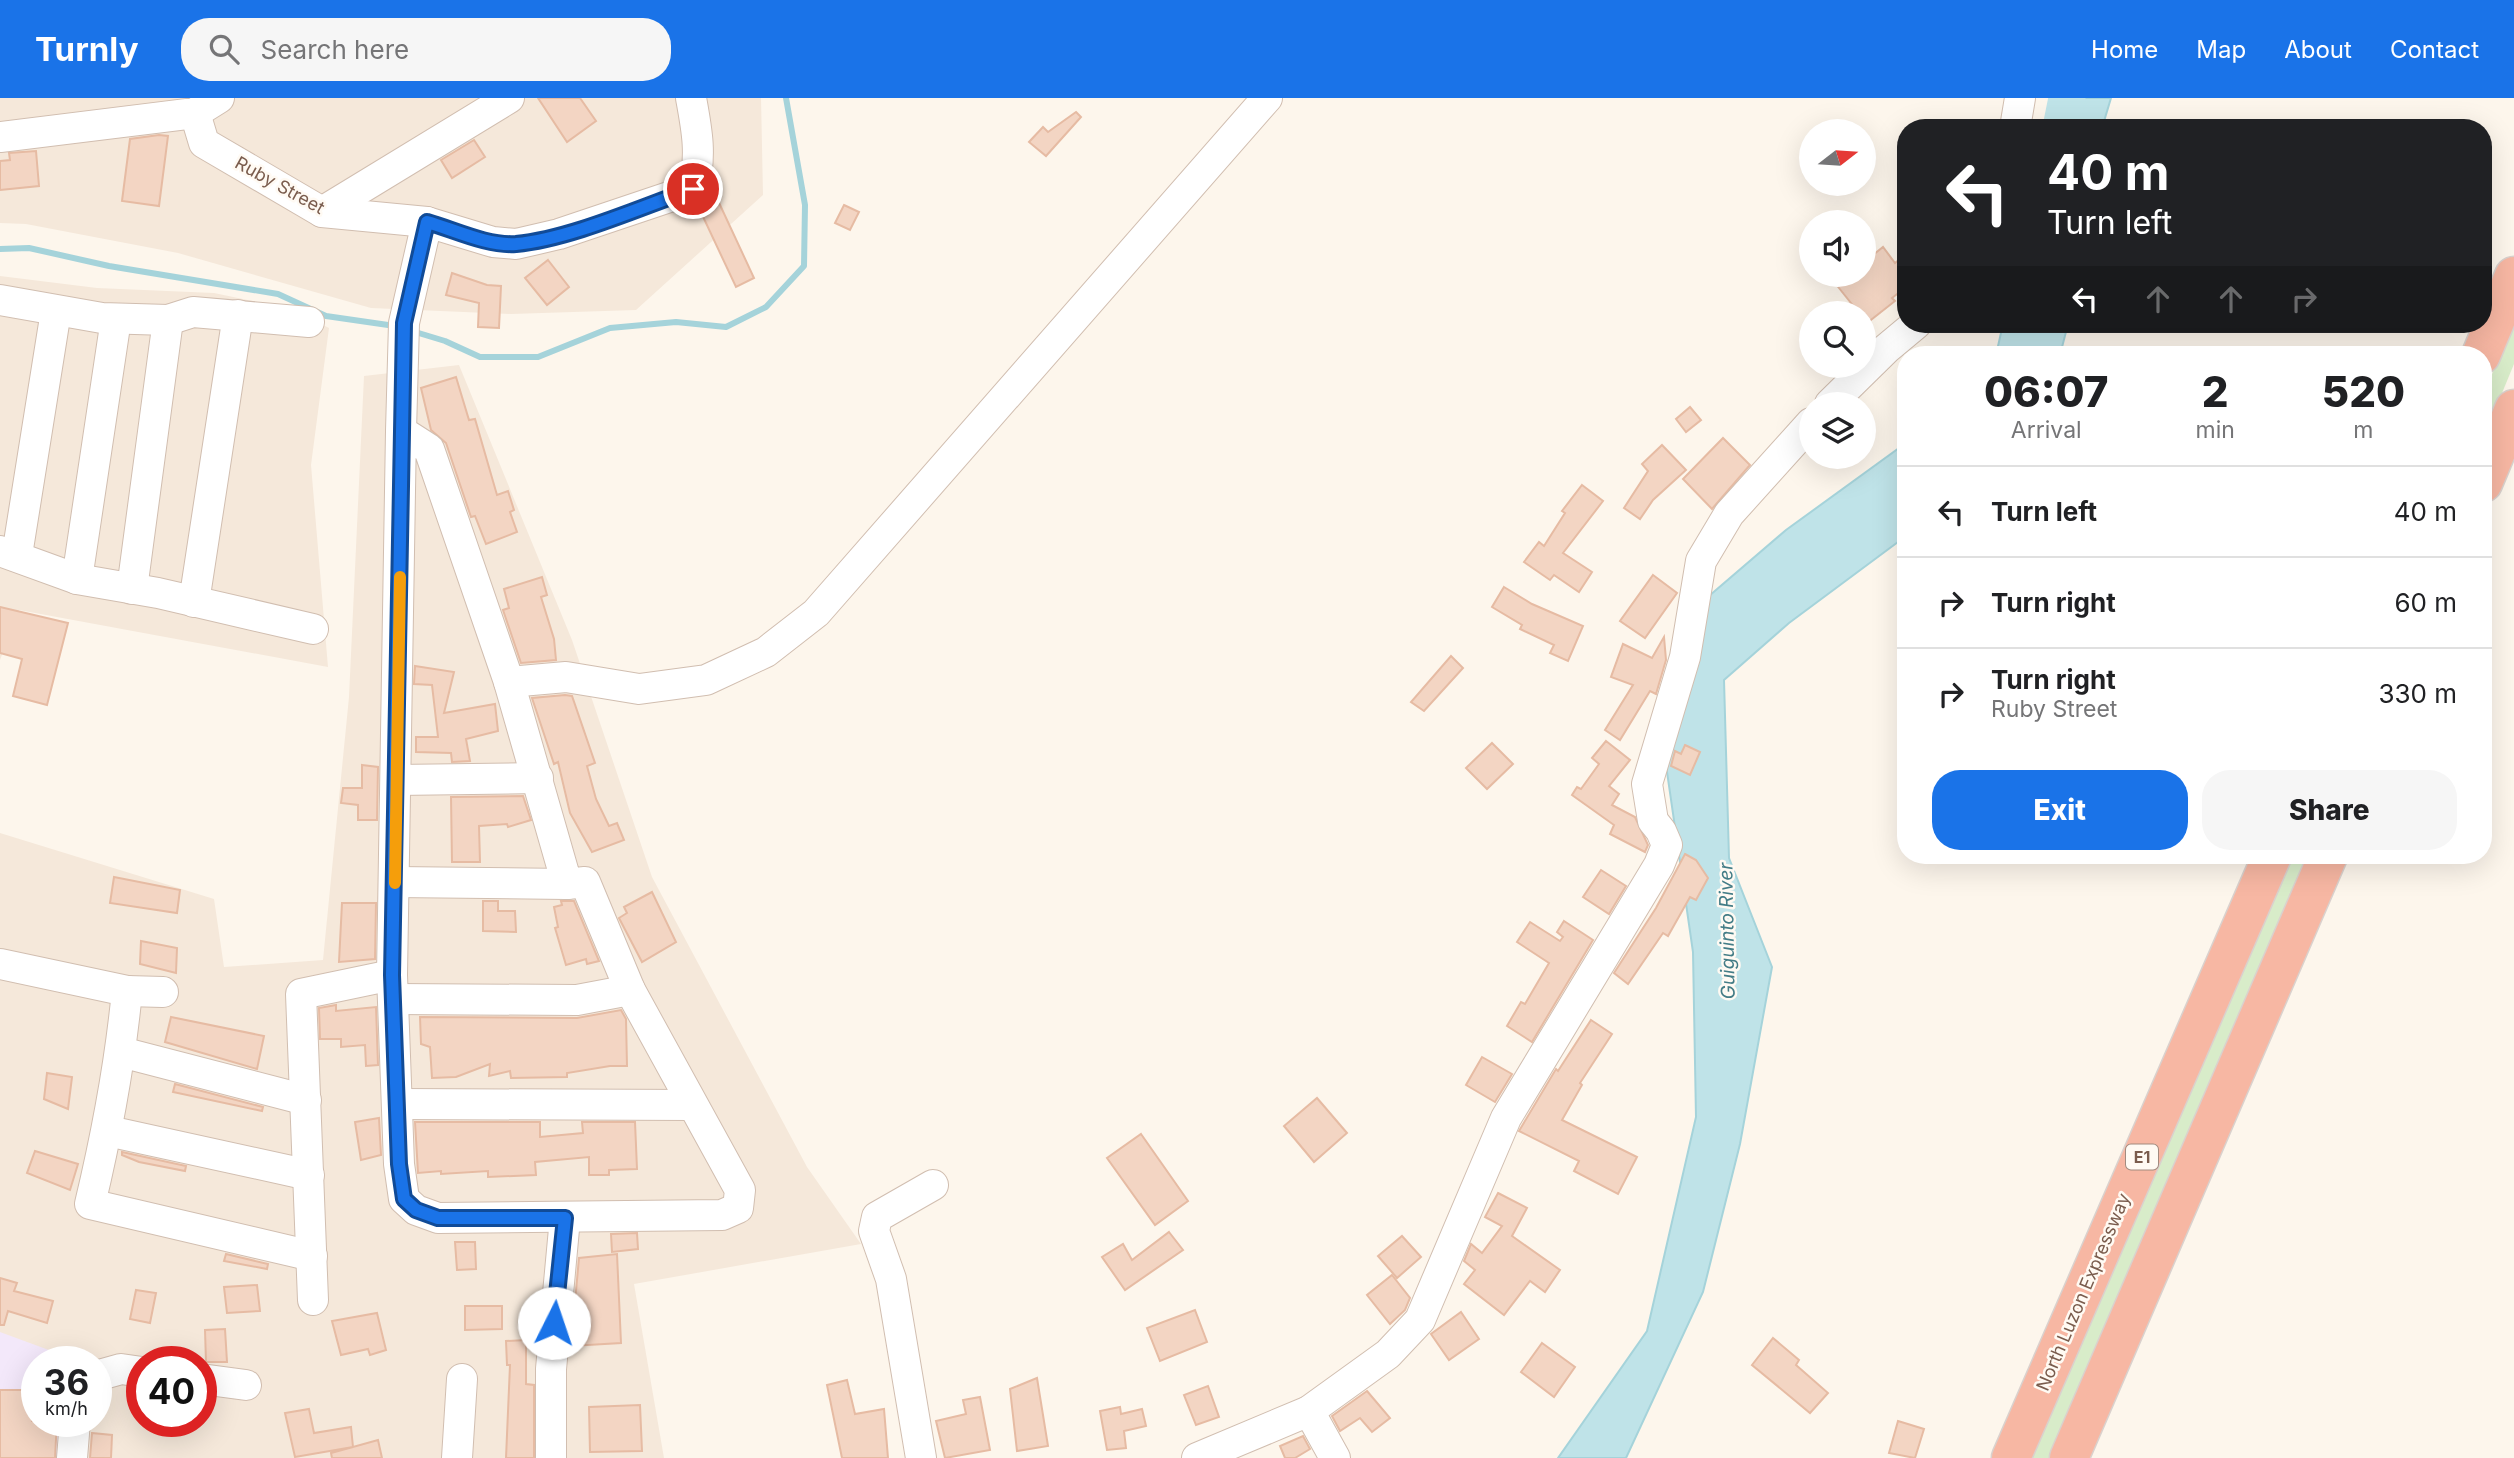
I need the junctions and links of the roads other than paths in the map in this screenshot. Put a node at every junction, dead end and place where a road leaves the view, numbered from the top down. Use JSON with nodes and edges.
{"nodes":[{"id":1,"x":509,"y":98,"type":"edge"},
{"id":2,"x":691,"y":98,"type":"edge"},
{"id":3,"x":1267,"y":98,"type":"edge"},
{"id":4,"x":2020,"y":98,"type":"edge"},
{"id":5,"x":207,"y":105,"type":"edge"},
{"id":6,"x":142,"y":108,"type":"edge"},
{"id":7,"x":2016,"y":119,"type":"edge"},
{"id":8,"x":0,"y":136,"type":"edge"},
{"id":9,"x":322,"y":212,"type":"junction"},
{"id":10,"x":427,"y":222,"type":"junction"},
{"id":11,"x":2514,"y":276,"type":"edge"},
{"id":12,"x":0,"y":303,"type":"edge"},
{"id":13,"x":56,"y":311,"type":"junction"},
{"id":14,"x":238,"y":315,"type":"junction"},
{"id":15,"x":116,"y":319,"type":"junction"},
{"id":16,"x":168,"y":320,"type":"junction"},
{"id":17,"x":309,"y":322,"type":"dead end"},
{"id":18,"x":2492,"y":329,"type":"edge"},
{"id":19,"x":1905,"y":333,"type":"edge"},
{"id":20,"x":1842,"y":392,"type":"edge"},
{"id":21,"x":2514,"y":409,"type":"edge"},
{"id":22,"x":401,"y":431,"type":"junction"},
{"id":23,"x":1799,"y":436,"type":"edge"},
{"id":24,"x":2492,"y":462,"type":"edge"},
{"id":25,"x":9,"y":553,"type":"edge"},
{"id":26,"x":77,"y":579,"type":"junction"},
{"id":27,"x":132,"y":589,"type":"junction"},
{"id":28,"x":194,"y":601,"type":"junction"},
{"id":29,"x":313,"y":629,"type":"dead end"},
{"id":30,"x":509,"y":682,"type":"junction"},
{"id":31,"x":538,"y":778,"type":"junction"},
{"id":32,"x":396,"y":780,"type":"junction"},
{"id":33,"x":2269,"y":864,"type":"edge"},
{"id":34,"x":2325,"y":864,"type":"edge"},
{"id":35,"x":396,"y":882,"type":"junction"},
{"id":36,"x":567,"y":884,"type":"junction"},
{"id":37,"x":0,"y":964,"type":"edge"},
{"id":38,"x":393,"y":987,"type":"junction"},
{"id":39,"x":629,"y":990,"type":"junction"},
{"id":40,"x":127,"y":991,"type":"junction"},
{"id":41,"x":163,"y":992,"type":"dead end"},
{"id":42,"x":121,"y":1052,"type":"junction"},
{"id":43,"x":306,"y":1100,"type":"junction"},
{"id":44,"x":398,"y":1104,"type":"junction"},
{"id":45,"x":692,"y":1105,"type":"junction"},
{"id":46,"x":108,"y":1131,"type":"junction"},
{"id":47,"x":309,"y":1175,"type":"junction"},
{"id":48,"x":933,"y":1185,"type":"dead end"},
{"id":49,"x":565,"y":1218,"type":"junction"},
{"id":50,"x":312,"y":1256,"type":"junction"},
{"id":51,"x":313,"y":1300,"type":"dead end"},
{"id":52,"x":462,"y":1379,"type":"dead end"},
{"id":53,"x":217,"y":1381,"type":"edge"},
{"id":54,"x":246,"y":1385,"type":"dead end"},
{"id":55,"x":1309,"y":1411,"type":"junction"},
{"id":56,"x":74,"y":1437,"type":"edge"},
{"id":57,"x":72,"y":1458,"type":"edge"},
{"id":58,"x":457,"y":1458,"type":"edge"},
{"id":59,"x":551,"y":1458,"type":"edge"},
{"id":60,"x":921,"y":1458,"type":"edge"},
{"id":61,"x":1197,"y":1458,"type":"edge"},
{"id":62,"x":1335,"y":1458,"type":"edge"},
{"id":63,"x":2011,"y":1458,"type":"edge"},
{"id":64,"x":2069,"y":1458,"type":"edge"}],
"edges":[{"from":1,"to":9,"type":"street"},
{"from":2,"to":10,"type":"street","name":"Ruby Street"},
{"from":3,"to":30,"type":"street"},
{"from":4,"to":7,"type":"street"},
{"from":5,"to":6,"type":"street","name":"Ruby Street"},
{"from":5,"to":9,"type":"street","name":"Ruby Street"},
{"from":6,"to":8,"type":"street","name":"Ruby Street"},
{"from":9,"to":10,"type":"street","name":"Ruby Street"},
{"from":10,"to":22,"type":"street"},
{"from":11,"to":18,"type":"highway"},
{"from":12,"to":13,"type":"street"},
{"from":13,"to":15,"type":"street"},
{"from":13,"to":25,"type":"street"},
{"from":14,"to":16,"type":"street"},
{"from":14,"to":17,"type":"street"},
{"from":14,"to":28,"type":"street"},
{"from":15,"to":16,"type":"street"},
{"from":15,"to":26,"type":"street"},
{"from":16,"to":27,"type":"street"},
{"from":19,"to":20,"type":"street"},
{"from":21,"to":24,"type":"highway"},
{"from":22,"to":30,"type":"street"},
{"from":22,"to":32,"type":"street"},
{"from":23,"to":55,"type":"street"},
{"from":25,"to":26,"type":"street"},
{"from":26,"to":27,"type":"street"},
{"from":27,"to":28,"type":"street"},
{"from":28,"to":29,"type":"street"},
{"from":30,"to":31,"type":"street"},
{"from":31,"to":32,"type":"street"},
{"from":31,"to":36,"type":"street"},
{"from":32,"to":35,"type":"street"},
{"from":33,"to":63,"type":"highway","name":"North Luzon Expressway","number":"E1"},
{"from":34,"to":64,"type":"highway"},
{"from":35,"to":36,"type":"street"},
{"from":35,"to":38,"type":"street"},
{"from":36,"to":39,"type":"street"},
{"from":37,"to":40,"type":"street"},
{"from":38,"to":39,"type":"street"},
{"from":38,"to":43,"type":"street"},
{"from":38,"to":44,"type":"street"},
{"from":39,"to":45,"type":"street"},
{"from":40,"to":41,"type":"street"},
{"from":40,"to":42,"type":"street"},
{"from":42,"to":43,"type":"street"},
{"from":42,"to":46,"type":"street"},
{"from":43,"to":47,"type":"street"},
{"from":44,"to":45,"type":"street"},
{"from":44,"to":49,"type":"street"},
{"from":45,"to":49,"type":"street"},
{"from":46,"to":47,"type":"street"},
{"from":46,"to":50,"type":"street"},
{"from":47,"to":50,"type":"street"},
{"from":48,"to":60,"type":"street"},
{"from":49,"to":59,"type":"street"},
{"from":50,"to":51,"type":"street"},
{"from":52,"to":58,"type":"street"},
{"from":53,"to":54,"type":"street"},
{"from":55,"to":61,"type":"street"},
{"from":55,"to":62,"type":"street"},
{"from":56,"to":57,"type":"street"}]}
